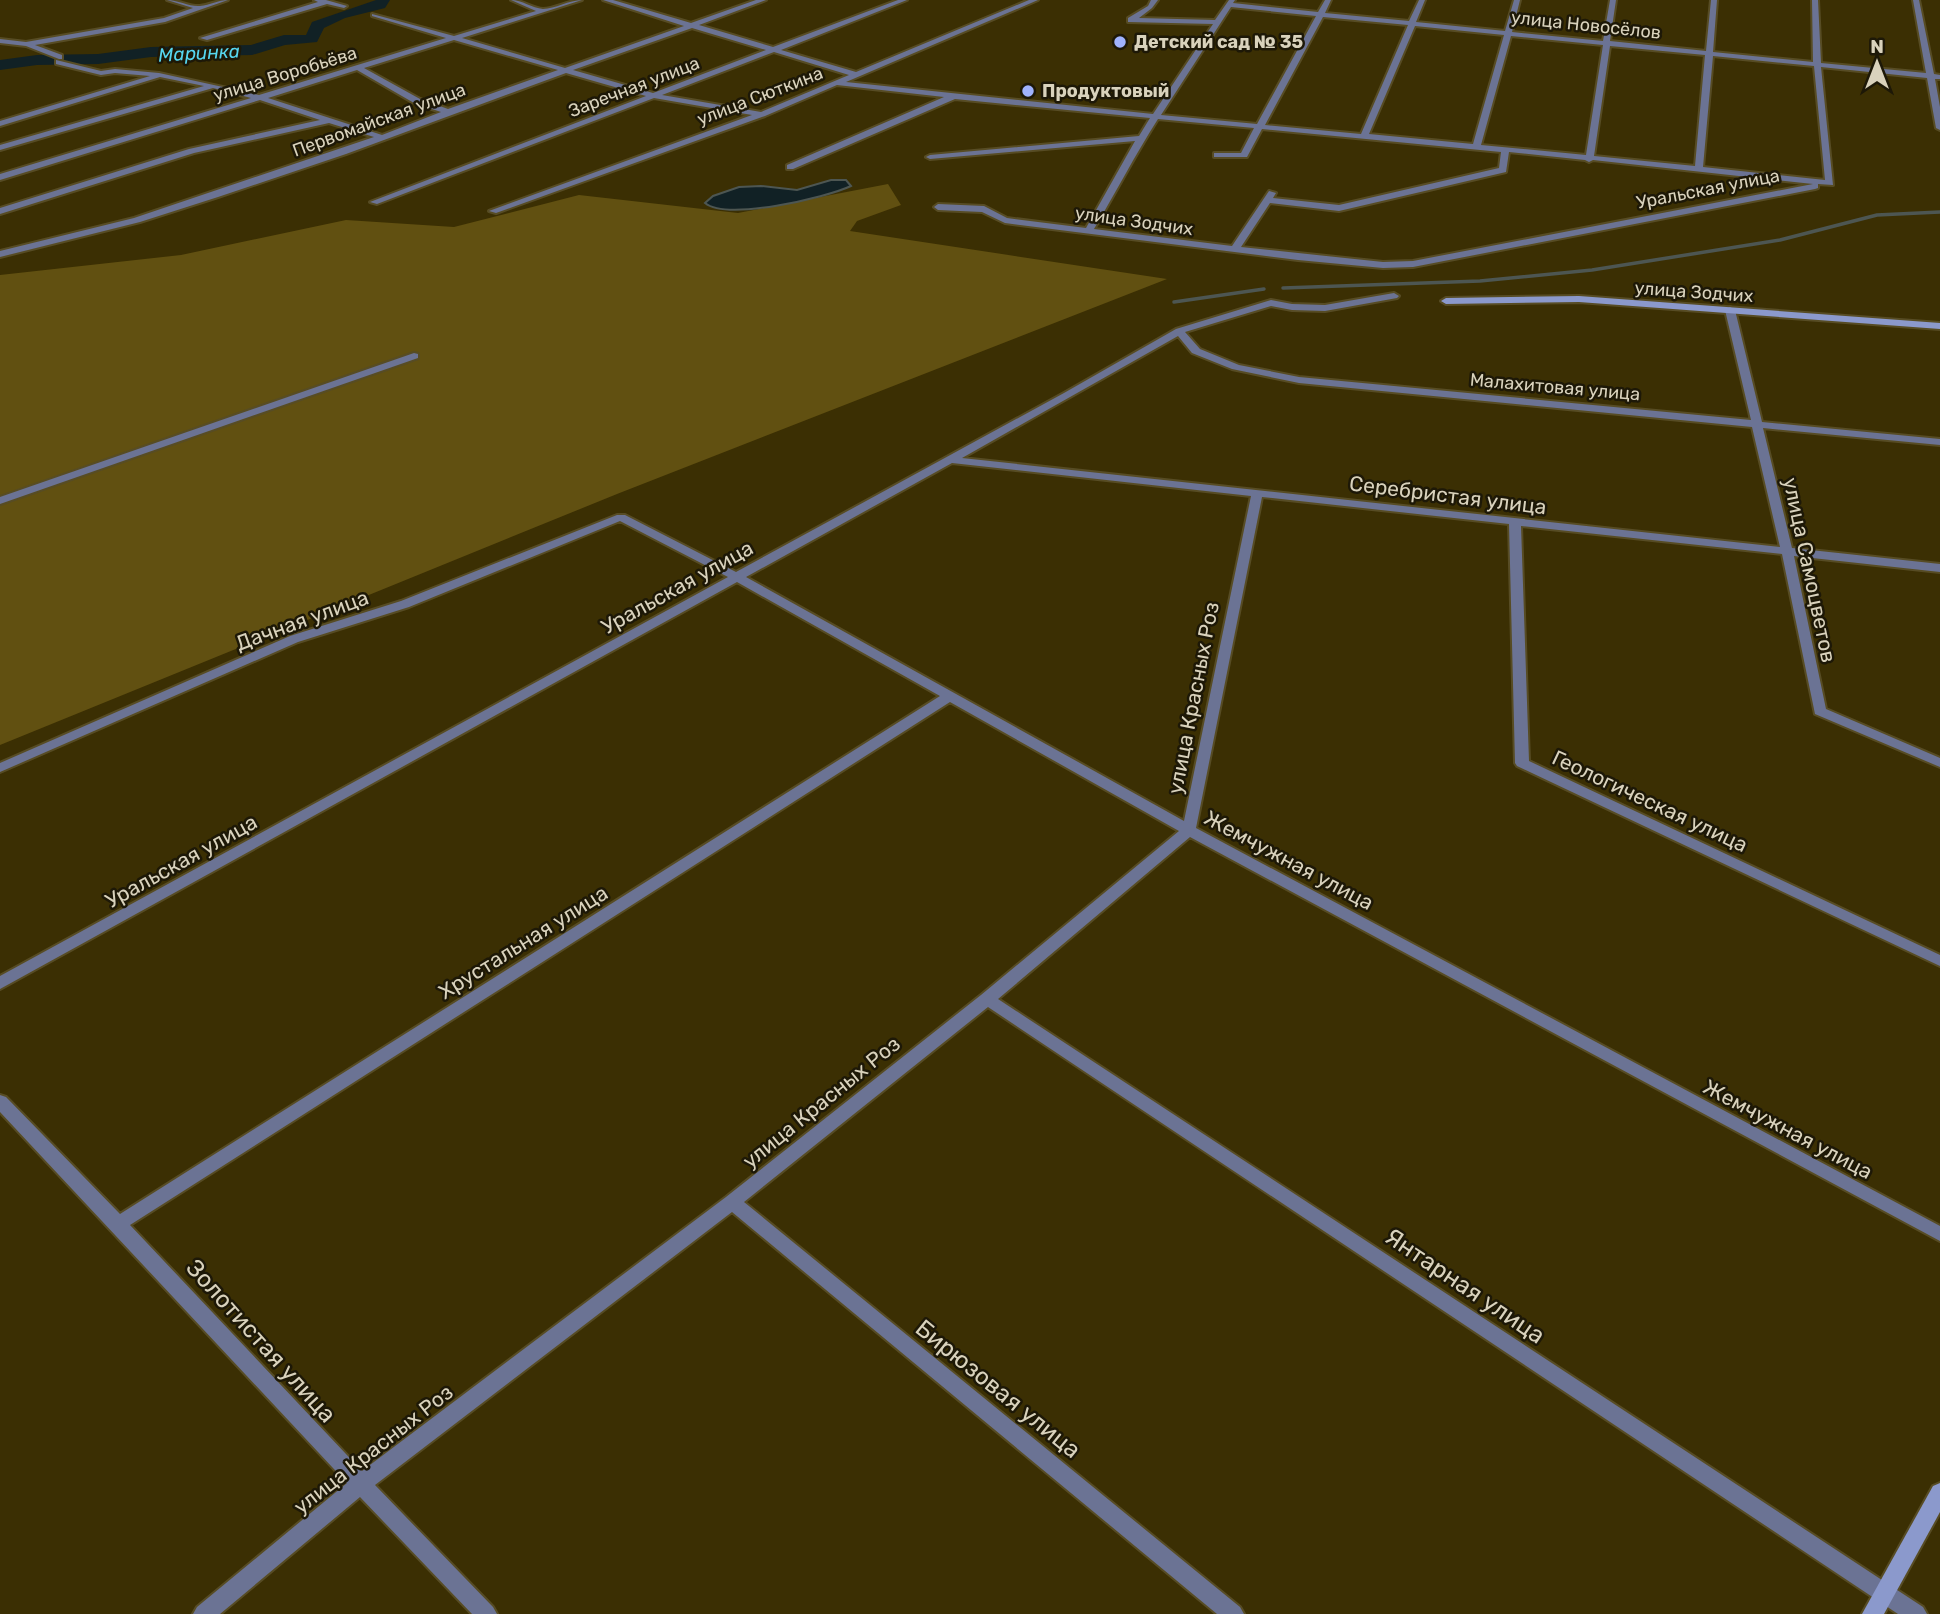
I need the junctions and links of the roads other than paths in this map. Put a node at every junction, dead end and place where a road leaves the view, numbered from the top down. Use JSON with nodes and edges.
{"nodes":[{"id":1,"x":170,"y":0,"type":"edge"},
{"id":2,"x":225,"y":0,"type":"edge"},
{"id":3,"x":514,"y":0,"type":"edge"},
{"id":4,"x":579,"y":0,"type":"edge"},
{"id":5,"x":606,"y":0,"type":"edge"},
{"id":6,"x":763,"y":0,"type":"edge"},
{"id":7,"x":904,"y":0,"type":"edge"},
{"id":8,"x":1035,"y":0,"type":"edge"},
{"id":9,"x":1154,"y":0,"type":"edge"},
{"id":10,"x":1328,"y":0,"type":"edge"},
{"id":11,"x":1422,"y":0,"type":"edge"},
{"id":12,"x":1517,"y":0,"type":"edge"},
{"id":13,"x":1613,"y":0,"type":"edge"},
{"id":14,"x":1714,"y":0,"type":"edge"},
{"id":15,"x":1815,"y":0,"type":"edge"},
{"id":16,"x":1916,"y":0,"type":"edge"},
{"id":17,"x":320,"y":1,"type":"edge"},
{"id":18,"x":1230,"y":3,"type":"edge"},
{"id":19,"x":344,"y":6,"type":"dead end"},
{"id":20,"x":200,"y":8,"type":"junction"},
{"id":21,"x":543,"y":11,"type":"junction"},
{"id":22,"x":1320,"y":14,"type":"junction"},
{"id":23,"x":374,"y":15,"type":"dead end"},
{"id":24,"x":1218,"y":22,"type":"junction"},
{"id":25,"x":1412,"y":23,"type":"junction"},
{"id":26,"x":692,"y":26,"type":"junction"},
{"id":27,"x":1508,"y":33,"type":"junction"},
{"id":28,"x":204,"y":38,"type":"dead end"},
{"id":29,"x":455,"y":39,"type":"junction"},
{"id":30,"x":0,"y":41,"type":"edge"},
{"id":31,"x":1607,"y":43,"type":"junction"},
{"id":32,"x":26,"y":44,"type":"junction"},
{"id":33,"x":775,"y":50,"type":"junction"},
{"id":34,"x":1709,"y":54,"type":"junction"},
{"id":35,"x":1817,"y":64,"type":"junction"},
{"id":36,"x":358,"y":68,"type":"junction"},
{"id":37,"x":563,"y":71,"type":"junction"},
{"id":38,"x":855,"y":74,"type":"junction"},
{"id":39,"x":159,"y":75,"type":"junction"},
{"id":40,"x":1928,"y":76,"type":"junction"},
{"id":41,"x":1940,"y":77,"type":"edge"},
{"id":42,"x":837,"y":83,"type":"junction"},
{"id":43,"x":214,"y":86,"type":"junction"},
{"id":44,"x":654,"y":96,"type":"junction"},
{"id":45,"x":261,"y":97,"type":"junction"},
{"id":46,"x":953,"y":97,"type":"junction"},
{"id":47,"x":448,"y":112,"type":"junction"},
{"id":48,"x":762,"y":114,"type":"junction"},
{"id":49,"x":1155,"y":115,"type":"junction"},
{"id":50,"x":326,"y":121,"type":"junction"},
{"id":51,"x":0,"y":124,"type":"edge"},
{"id":52,"x":1257,"y":127,"type":"junction"},
{"id":53,"x":1940,"y":128,"type":"edge"},
{"id":54,"x":381,"y":137,"type":"junction"},
{"id":55,"x":1364,"y":137,"type":"junction"},
{"id":56,"x":1140,"y":138,"type":"junction"},
{"id":57,"x":0,"y":148,"type":"edge"},
{"id":58,"x":1476,"y":148,"type":"junction"},
{"id":59,"x":1505,"y":150,"type":"junction"},
{"id":60,"x":1217,"y":155,"type":"dead end"},
{"id":61,"x":930,"y":157,"type":"dead end"},
{"id":62,"x":1589,"y":160,"type":"junction"},
{"id":63,"x":790,"y":167,"type":"dead end"},
{"id":64,"x":1699,"y":168,"type":"junction"},
{"id":65,"x":0,"y":177,"type":"edge"},
{"id":66,"x":1830,"y":183,"type":"junction"},
{"id":67,"x":374,"y":201,"type":"dead end"},
{"id":68,"x":938,"y":207,"type":"dead end"},
{"id":69,"x":0,"y":211,"type":"edge"},
{"id":70,"x":493,"y":211,"type":"dead end"},
{"id":71,"x":1089,"y":230,"type":"junction"},
{"id":72,"x":1234,"y":250,"type":"junction"},
{"id":73,"x":0,"y":254,"type":"edge"},
{"id":74,"x":1413,"y":264,"type":"joint"},
{"id":75,"x":1394,"y":296,"type":"dead end"},
{"id":76,"x":1446,"y":301,"type":"dead end"},
{"id":77,"x":1730,"y":310,"type":"junction"},
{"id":78,"x":1940,"y":326,"type":"edge"},
{"id":79,"x":1179,"y":331,"type":"junction"},
{"id":80,"x":414,"y":356,"type":"dead end"},
{"id":81,"x":1757,"y":424,"type":"junction"},
{"id":82,"x":1940,"y":442,"type":"edge"},
{"id":83,"x":951,"y":460,"type":"junction"},
{"id":84,"x":1257,"y":492,"type":"junction"},
{"id":85,"x":0,"y":501,"type":"edge"},
{"id":86,"x":621,"y":517,"type":"joint"},
{"id":87,"x":1515,"y":523,"type":"junction"},
{"id":88,"x":1787,"y":552,"type":"junction"},
{"id":89,"x":1940,"y":568,"type":"edge"},
{"id":90,"x":736,"y":577,"type":"junction"},
{"id":91,"x":948,"y":697,"type":"junction"},
{"id":92,"x":1940,"y":763,"type":"edge"},
{"id":93,"x":0,"y":768,"type":"edge"},
{"id":94,"x":1189,"y":830,"type":"junction"},
{"id":95,"x":1940,"y":961,"type":"edge"},
{"id":96,"x":0,"y":983,"type":"edge"},
{"id":97,"x":987,"y":999,"type":"junction"},
{"id":98,"x":0,"y":1101,"type":"edge"},
{"id":99,"x":732,"y":1202,"type":"junction"},
{"id":100,"x":120,"y":1223,"type":"junction"},
{"id":101,"x":1940,"y":1234,"type":"edge"},
{"id":102,"x":360,"y":1485,"type":"junction"},
{"id":103,"x":1940,"y":1492,"type":"edge"},
{"id":104,"x":1884,"y":1593,"type":"junction"},
{"id":105,"x":204,"y":1614,"type":"edge"},
{"id":106,"x":486,"y":1614,"type":"edge"},
{"id":107,"x":1233,"y":1614,"type":"edge"},
{"id":108,"x":1873,"y":1614,"type":"edge"},
{"id":109,"x":1916,"y":1614,"type":"edge"}],
"edges":[{"from":1,"to":20,"type":"street"},
{"from":2,"to":20,"type":"street"},
{"from":3,"to":21,"type":"street"},
{"from":4,"to":21,"type":"street","name":"улица Воробьёва"},
{"from":5,"to":26,"type":"street"},
{"from":6,"to":26,"type":"street","name":"Первомайская улица"},
{"from":7,"to":33,"type":"street","name":"Заречная улица"},
{"from":8,"to":38,"type":"street","name":"улица Сюткина"},
{"from":9,"to":24,"type":"street"},
{"from":10,"to":22,"type":"street"},
{"from":11,"to":25,"type":"street"},
{"from":12,"to":27,"type":"street"},
{"from":13,"to":31,"type":"street"},
{"from":14,"to":34,"type":"street"},
{"from":15,"to":35,"type":"street"},
{"from":16,"to":40,"type":"street"},
{"from":17,"to":19,"type":"street"},
{"from":17,"to":28,"type":"street"},
{"from":18,"to":22,"type":"street","name":"улица Новосёлов"},
{"from":18,"to":24,"type":"street"},
{"from":20,"to":32,"type":"street"},
{"from":21,"to":29,"type":"street","name":"улица Воробьёва"},
{"from":22,"to":25,"type":"street","name":"улица Новосёлов"},
{"from":22,"to":52,"type":"street"},
{"from":23,"to":29,"type":"street"},
{"from":24,"to":49,"type":"street"},
{"from":25,"to":27,"type":"street","name":"улица Новосёлов"},
{"from":25,"to":55,"type":"street"},
{"from":26,"to":33,"type":"street"},
{"from":26,"to":37,"type":"street","name":"Первомайская улица"},
{"from":27,"to":31,"type":"street","name":"улица Новосёлов"},
{"from":27,"to":58,"type":"street"},
{"from":29,"to":36,"type":"street","name":"улица Воробьёва"},
{"from":29,"to":37,"type":"street"},
{"from":30,"to":32,"type":"street"},
{"from":31,"to":34,"type":"street","name":"улица Новосёлов"},
{"from":31,"to":62,"type":"street"},
{"from":32,"to":39,"type":"street"},
{"from":33,"to":38,"type":"street"},
{"from":33,"to":44,"type":"street","name":"Заречная улица"},
{"from":34,"to":35,"type":"street","name":"улица Новосёлов"},
{"from":34,"to":64,"type":"street"},
{"from":35,"to":40,"type":"street","name":"улица Новосёлов"},
{"from":35,"to":66,"type":"street"},
{"from":36,"to":45,"type":"street","name":"улица Воробьёва"},
{"from":36,"to":47,"type":"street"},
{"from":37,"to":44,"type":"street"},
{"from":37,"to":47,"type":"street","name":"Первомайская улица"},
{"from":38,"to":42,"type":"street","name":"улица Сюткина"},
{"from":39,"to":43,"type":"street"},
{"from":39,"to":51,"type":"street"},
{"from":40,"to":41,"type":"street","name":"улица Новосёлов"},
{"from":40,"to":53,"type":"street"},
{"from":42,"to":46,"type":"street"},
{"from":42,"to":48,"type":"street","name":"улица Сюткина"},
{"from":43,"to":45,"type":"street"},
{"from":43,"to":57,"type":"street"},
{"from":44,"to":48,"type":"street"},
{"from":44,"to":67,"type":"street","name":"Заречная улица"},
{"from":45,"to":50,"type":"street"},
{"from":45,"to":65,"type":"street","name":"улица Воробьёва"},
{"from":46,"to":49,"type":"street"},
{"from":46,"to":63,"type":"street"},
{"from":47,"to":54,"type":"street","name":"Первомайская улица"},
{"from":48,"to":70,"type":"street","name":"улица Сюткина"},
{"from":49,"to":52,"type":"street"},
{"from":49,"to":56,"type":"street"},
{"from":50,"to":54,"type":"street"},
{"from":50,"to":69,"type":"street"},
{"from":52,"to":55,"type":"street"},
{"from":52,"to":60,"type":"street"},
{"from":54,"to":73,"type":"street","name":"Первомайская улица"},
{"from":55,"to":58,"type":"street"},
{"from":56,"to":61,"type":"street"},
{"from":56,"to":71,"type":"street"},
{"from":58,"to":59,"type":"street"},
{"from":59,"to":62,"type":"street"},
{"from":59,"to":72,"type":"street"},
{"from":62,"to":64,"type":"street"},
{"from":64,"to":66,"type":"street"},
{"from":66,"to":74,"type":"street","name":"Уральская улица"},
{"from":68,"to":71,"type":"street","name":"улица Зодчих"},
{"from":71,"to":72,"type":"street","name":"улица Зодчих"},
{"from":72,"to":74,"type":"street","name":"улица Зодчих"},
{"from":75,"to":79,"type":"street","name":"Уральская улица"},
{"from":76,"to":77,"type":"street","name":"улица Зодчих"},
{"from":77,"to":78,"type":"street","name":"улица Зодчих"},
{"from":77,"to":81,"type":"street","name":"улица Самоцветов"},
{"from":79,"to":81,"type":"street","name":"Малахитовая улица"},
{"from":79,"to":83,"type":"street","name":"Уральская улица"},
{"from":80,"to":85,"type":"street"},
{"from":81,"to":82,"type":"street","name":"Малахитовая улица"},
{"from":81,"to":88,"type":"street","name":"улица Самоцветов"},
{"from":83,"to":84,"type":"street","name":"Серебристая улица"},
{"from":83,"to":90,"type":"street","name":"Уральская улица"},
{"from":84,"to":87,"type":"street","name":"Серебристая улица"},
{"from":84,"to":94,"type":"street","name":"улица Красных Роз"},
{"from":86,"to":90,"type":"street","name":"Жемчужная улица"},
{"from":86,"to":93,"type":"street","name":"Дачная улица"},
{"from":87,"to":88,"type":"street","name":"Серебристая улица"},
{"from":87,"to":95,"type":"street","name":"Геологическая улица"},
{"from":88,"to":89,"type":"street","name":"Серебристая улица"},
{"from":88,"to":92,"type":"street","name":"улица Самоцветов"},
{"from":90,"to":91,"type":"street","name":"Жемчужная улица"},
{"from":90,"to":96,"type":"street","name":"Уральская улица"},
{"from":91,"to":94,"type":"street","name":"Жемчужная улица"},
{"from":91,"to":100,"type":"street","name":"Хрустальная улица"},
{"from":94,"to":97,"type":"street","name":"улица Красных Роз"},
{"from":94,"to":101,"type":"street","name":"Жемчужная улица"},
{"from":97,"to":99,"type":"street","name":"улица Красных Роз"},
{"from":97,"to":104,"type":"street","name":"Янтарная улица"},
{"from":98,"to":100,"type":"street","name":"Золотистая улица"},
{"from":99,"to":102,"type":"street","name":"улица Красных Роз"},
{"from":99,"to":107,"type":"street","name":"Бирюзовая улица"},
{"from":100,"to":102,"type":"street","name":"Золотистая улица"},
{"from":102,"to":105,"type":"street","name":"улица Красных Роз"},
{"from":102,"to":106,"type":"street","name":"Золотистая улица"},
{"from":103,"to":104,"type":"street"},
{"from":104,"to":108,"type":"street"},
{"from":104,"to":109,"type":"street","name":"Янтарная улица"}]}
